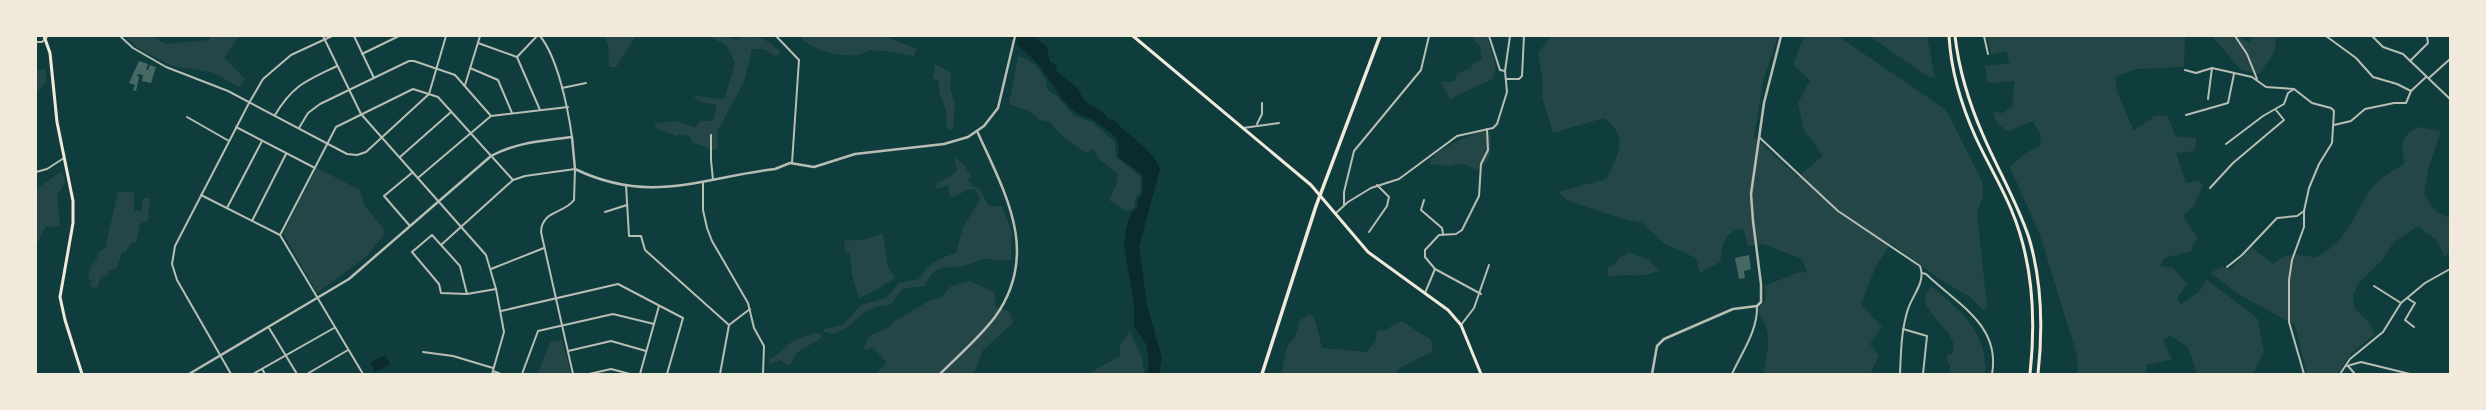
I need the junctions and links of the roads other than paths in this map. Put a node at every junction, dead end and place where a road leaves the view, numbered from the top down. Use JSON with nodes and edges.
{"nodes":[{"id":1,"x":48,"y":36,"type":"edge"},
{"id":2,"x":120,"y":36,"type":"edge"},
{"id":3,"x":323,"y":36,"type":"edge"},
{"id":4,"x":332,"y":36,"type":"edge"},
{"id":5,"x":354,"y":36,"type":"edge"},
{"id":6,"x":399,"y":36,"type":"edge"},
{"id":7,"x":442,"y":36,"type":"edge"},
{"id":8,"x":446,"y":36,"type":"edge"},
{"id":9,"x":480,"y":36,"type":"edge"},
{"id":10,"x":538,"y":36,"type":"edge"},
{"id":11,"x":776,"y":36,"type":"edge"},
{"id":12,"x":1015,"y":36,"type":"edge"},
{"id":13,"x":1133,"y":36,"type":"edge"},
{"id":14,"x":1380,"y":36,"type":"edge"},
{"id":15,"x":1429,"y":36,"type":"edge"},
{"id":16,"x":1489,"y":36,"type":"edge"},
{"id":17,"x":1510,"y":36,"type":"edge"},
{"id":18,"x":1524,"y":36,"type":"edge"},
{"id":19,"x":1781,"y":36,"type":"edge"},
{"id":20,"x":1949,"y":36,"type":"edge"},
{"id":21,"x":1955,"y":36,"type":"edge"},
{"id":22,"x":1984,"y":36,"type":"edge"},
{"id":23,"x":2235,"y":36,"type":"edge"},
{"id":24,"x":2326,"y":36,"type":"edge"},
{"id":25,"x":2372,"y":36,"type":"edge"},
{"id":26,"x":2427,"y":36,"type":"edge"},
{"id":27,"x":45,"y":38,"type":"edge"},
{"id":28,"x":324,"y":39,"type":"junction"},
{"id":29,"x":36,"y":42,"type":"edge"},
{"id":30,"x":478,"y":43,"type":"junction"},
{"id":31,"x":362,"y":54,"type":"junction"},
{"id":32,"x":1988,"y":54,"type":"dead end"},
{"id":33,"x":517,"y":57,"type":"junction"},
{"id":34,"x":2450,"y":59,"type":"edge"},
{"id":35,"x":2410,"y":61,"type":"junction"},
{"id":36,"x":336,"y":66,"type":"junction"},
{"id":37,"x":437,"y":68,"type":"junction"},
{"id":38,"x":470,"y":68,"type":"junction"},
{"id":39,"x":2212,"y":68,"type":"junction"},
{"id":40,"x":2184,"y":70,"type":"dead end"},
{"id":41,"x":1505,"y":71,"type":"junction"},
{"id":42,"x":2234,"y":74,"type":"junction"},
{"id":43,"x":2426,"y":76,"type":"junction"},
{"id":44,"x":374,"y":78,"type":"junction"},
{"id":45,"x":2429,"y":78,"type":"junction"},
{"id":46,"x":1506,"y":79,"type":"junction"},
{"id":47,"x":2258,"y":80,"type":"junction"},
{"id":48,"x":586,"y":83,"type":"dead end"},
{"id":49,"x":465,"y":85,"type":"junction"},
{"id":50,"x":562,"y":88,"type":"junction"},
{"id":51,"x":2294,"y":89,"type":"junction"},
{"id":52,"x":349,"y":90,"type":"junction"},
{"id":53,"x":2411,"y":91,"type":"junction"},
{"id":54,"x":430,"y":94,"type":"junction"},
{"id":55,"x":2208,"y":99,"type":"dead end"},
{"id":56,"x":2450,"y":99,"type":"edge"},
{"id":57,"x":249,"y":103,"type":"junction"},
{"id":58,"x":1262,"y":103,"type":"dead end"},
{"id":59,"x":568,"y":107,"type":"junction"},
{"id":60,"x":540,"y":110,"type":"junction"},
{"id":61,"x":2276,"y":110,"type":"junction"},
{"id":62,"x":452,"y":112,"type":"junction"},
{"id":63,"x":361,"y":114,"type":"junction"},
{"id":64,"x":512,"y":114,"type":"junction"},
{"id":65,"x":2186,"y":115,"type":"dead end"},
{"id":66,"x":275,"y":116,"type":"junction"},
{"id":67,"x":491,"y":116,"type":"junction"},
{"id":68,"x":187,"y":117,"type":"dead end"},
{"id":69,"x":1279,"y":123,"type":"dead end"},
{"id":70,"x":1254,"y":125,"type":"junction"},
{"id":71,"x":2334,"y":125,"type":"junction"},
{"id":72,"x":236,"y":128,"type":"junction"},
{"id":73,"x":299,"y":128,"type":"junction"},
{"id":74,"x":1242,"y":128,"type":"junction"},
{"id":75,"x":1487,"y":129,"type":"junction"},
{"id":76,"x":470,"y":132,"type":"junction"},
{"id":77,"x":977,"y":132,"type":"junction"},
{"id":78,"x":711,"y":135,"type":"dead end"},
{"id":79,"x":382,"y":137,"type":"junction"},
{"id":80,"x":572,"y":137,"type":"junction"},
{"id":81,"x":1758,"y":137,"type":"junction"},
{"id":82,"x":229,"y":141,"type":"junction"},
{"id":83,"x":262,"y":141,"type":"junction"},
{"id":84,"x":328,"y":143,"type":"junction"},
{"id":85,"x":2226,"y":144,"type":"dead end"},
{"id":86,"x":286,"y":154,"type":"junction"},
{"id":87,"x":491,"y":156,"type":"junction"},
{"id":88,"x":65,"y":157,"type":"junction"},
{"id":89,"x":400,"y":157,"type":"junction"},
{"id":90,"x":792,"y":163,"type":"junction"},
{"id":91,"x":315,"y":168,"type":"junction"},
{"id":92,"x":575,"y":169,"type":"junction"},
{"id":93,"x":36,"y":172,"type":"edge"},
{"id":94,"x":413,"y":172,"type":"junction"},
{"id":95,"x":419,"y":177,"type":"junction"},
{"id":96,"x":513,"y":180,"type":"junction"},
{"id":97,"x":713,"y":180,"type":"junction"},
{"id":98,"x":703,"y":182,"type":"junction"},
{"id":99,"x":626,"y":185,"type":"junction"},
{"id":100,"x":1377,"y":185,"type":"junction"},
{"id":101,"x":2210,"y":188,"type":"dead end"},
{"id":102,"x":201,"y":195,"type":"junction"},
{"id":103,"x":1424,"y":200,"type":"dead end"},
{"id":104,"x":439,"y":202,"type":"junction"},
{"id":105,"x":627,"y":205,"type":"junction"},
{"id":106,"x":1344,"y":205,"type":"junction"},
{"id":107,"x":227,"y":208,"type":"junction"},
{"id":108,"x":2304,"y":210,"type":"junction"},
{"id":109,"x":605,"y":212,"type":"dead end"},
{"id":110,"x":1336,"y":213,"type":"junction"},
{"id":111,"x":252,"y":221,"type":"junction"},
{"id":112,"x":461,"y":226,"type":"junction"},
{"id":113,"x":411,"y":227,"type":"junction"},
{"id":114,"x":1369,"y":232,"type":"dead end"},
{"id":115,"x":1443,"y":234,"type":"junction"},
{"id":116,"x":280,"y":235,"type":"junction"},
{"id":117,"x":441,"y":245,"type":"junction"},
{"id":118,"x":544,"y":248,"type":"junction"},
{"id":119,"x":1489,"y":266,"type":"dead end"},
{"id":120,"x":2227,"y":267,"type":"dead end"},
{"id":121,"x":491,"y":269,"type":"junction"},
{"id":122,"x":1435,"y":269,"type":"junction"},
{"id":123,"x":2450,"y":269,"type":"edge"},
{"id":124,"x":1922,"y":273,"type":"junction"},
{"id":125,"x":2374,"y":286,"type":"dead end"},
{"id":126,"x":496,"y":289,"type":"junction"},
{"id":127,"x":467,"y":294,"type":"junction"},
{"id":128,"x":1425,"y":294,"type":"junction"},
{"id":129,"x":1480,"y":294,"type":"junction"},
{"id":130,"x":2407,"y":298,"type":"junction"},
{"id":131,"x":555,"y":299,"type":"junction"},
{"id":132,"x":317,"y":300,"type":"junction"},
{"id":133,"x":2401,"y":303,"type":"junction"},
{"id":134,"x":660,"y":306,"type":"junction"},
{"id":135,"x":1757,"y":306,"type":"junction"},
{"id":136,"x":750,"y":308,"type":"junction"},
{"id":137,"x":501,"y":311,"type":"junction"},
{"id":138,"x":654,"y":324,"type":"junction"},
{"id":139,"x":562,"y":325,"type":"junction"},
{"id":140,"x":729,"y":325,"type":"junction"},
{"id":141,"x":1460,"y":325,"type":"junction"},
{"id":142,"x":2414,"y":327,"type":"dead end"},
{"id":143,"x":269,"y":328,"type":"junction"},
{"id":144,"x":334,"y":328,"type":"junction"},
{"id":145,"x":1903,"y":329,"type":"junction"},
{"id":146,"x":348,"y":350,"type":"junction"},
{"id":147,"x":567,"y":351,"type":"junction"},
{"id":148,"x":646,"y":351,"type":"junction"},
{"id":149,"x":423,"y":352,"type":"dead end"},
{"id":150,"x":220,"y":356,"type":"junction"},
{"id":151,"x":285,"y":356,"type":"junction"},
{"id":152,"x":2347,"y":366,"type":"junction"},
{"id":153,"x":262,"y":369,"type":"junction"},
{"id":154,"x":493,"y":370,"type":"junction"},
{"id":155,"x":82,"y":374,"type":"edge"},
{"id":156,"x":189,"y":374,"type":"edge"},
{"id":157,"x":232,"y":374,"type":"edge"},
{"id":158,"x":252,"y":374,"type":"edge"},
{"id":159,"x":265,"y":374,"type":"edge"},
{"id":160,"x":297,"y":374,"type":"edge"},
{"id":161,"x":307,"y":374,"type":"edge"},
{"id":162,"x":362,"y":374,"type":"edge"},
{"id":163,"x":492,"y":374,"type":"edge"},
{"id":164,"x":501,"y":374,"type":"edge"},
{"id":165,"x":522,"y":374,"type":"edge"},
{"id":166,"x":573,"y":374,"type":"edge"},
{"id":167,"x":589,"y":374,"type":"edge"},
{"id":168,"x":630,"y":374,"type":"edge"},
{"id":169,"x":640,"y":374,"type":"edge"},
{"id":170,"x":667,"y":374,"type":"edge"},
{"id":171,"x":720,"y":374,"type":"edge"},
{"id":172,"x":763,"y":374,"type":"edge"},
{"id":173,"x":940,"y":374,"type":"edge"},
{"id":174,"x":1262,"y":374,"type":"edge"},
{"id":175,"x":1481,"y":374,"type":"edge"},
{"id":176,"x":1652,"y":374,"type":"edge"},
{"id":177,"x":1732,"y":374,"type":"edge"},
{"id":178,"x":1900,"y":374,"type":"edge"},
{"id":179,"x":1923,"y":374,"type":"edge"},
{"id":180,"x":1992,"y":374,"type":"edge"},
{"id":181,"x":2030,"y":374,"type":"edge"},
{"id":182,"x":2038,"y":374,"type":"edge"},
{"id":183,"x":2304,"y":374,"type":"edge"},
{"id":184,"x":2340,"y":374,"type":"edge"},
{"id":185,"x":2355,"y":374,"type":"edge"},
{"id":186,"x":2410,"y":374,"type":"edge"}],
"edges":[{"from":1,"to":27,"type":"street"},
{"from":2,"to":57,"type":"street"},
{"from":3,"to":28,"type":"street"},
{"from":4,"to":28,"type":"street"},
{"from":5,"to":31,"type":"street"},
{"from":6,"to":31,"type":"street"},
{"from":7,"to":8,"type":"street"},
{"from":8,"to":37,"type":"street"},
{"from":9,"to":30,"type":"street"},
{"from":10,"to":33,"type":"street"},
{"from":10,"to":50,"type":"street"},
{"from":11,"to":90,"type":"street"},
{"from":12,"to":77,"type":"street"},
{"from":13,"to":74,"type":"main road"},
{"from":14,"to":174,"type":"highway"},
{"from":15,"to":106,"type":"street"},
{"from":16,"to":41,"type":"street"},
{"from":17,"to":41,"type":"street"},
{"from":18,"to":46,"type":"street"},
{"from":19,"to":81,"type":"street"},
{"from":20,"to":181,"type":"main road"},
{"from":21,"to":182,"type":"main road"},
{"from":22,"to":32,"type":"street"},
{"from":23,"to":47,"type":"street"},
{"from":24,"to":53,"type":"street"},
{"from":25,"to":35,"type":"street"},
{"from":26,"to":35,"type":"street"},
{"from":27,"to":29,"type":"street"},
{"from":27,"to":88,"type":"main road"},
{"from":28,"to":36,"type":"street"},
{"from":28,"to":57,"type":"street"},
{"from":30,"to":33,"type":"street"},
{"from":30,"to":38,"type":"street"},
{"from":31,"to":44,"type":"street"},
{"from":33,"to":60,"type":"street"},
{"from":34,"to":45,"type":"street"},
{"from":35,"to":43,"type":"street"},
{"from":36,"to":52,"type":"street"},
{"from":36,"to":66,"type":"street"},
{"from":37,"to":44,"type":"street"},
{"from":37,"to":49,"type":"street"},
{"from":37,"to":54,"type":"street"},
{"from":38,"to":49,"type":"street"},
{"from":38,"to":64,"type":"street"},
{"from":39,"to":40,"type":"street"},
{"from":39,"to":42,"type":"street"},
{"from":39,"to":55,"type":"street"},
{"from":41,"to":46,"type":"street"},
{"from":42,"to":47,"type":"street"},
{"from":42,"to":65,"type":"street"},
{"from":43,"to":45,"type":"street"},
{"from":43,"to":53,"type":"street"},
{"from":44,"to":52,"type":"street"},
{"from":45,"to":56,"type":"street"},
{"from":46,"to":75,"type":"street"},
{"from":47,"to":51,"type":"street"},
{"from":48,"to":50,"type":"street"},
{"from":49,"to":67,"type":"street"},
{"from":50,"to":59,"type":"street"},
{"from":51,"to":61,"type":"street"},
{"from":51,"to":71,"type":"street"},
{"from":52,"to":63,"type":"street"},
{"from":52,"to":73,"type":"street"},
{"from":53,"to":71,"type":"street"},
{"from":54,"to":62,"type":"street"},
{"from":54,"to":63,"type":"street"},
{"from":54,"to":79,"type":"street"},
{"from":57,"to":66,"type":"street"},
{"from":57,"to":72,"type":"street"},
{"from":58,"to":70,"type":"street"},
{"from":59,"to":60,"type":"street"},
{"from":59,"to":80,"type":"street"},
{"from":60,"to":64,"type":"street"},
{"from":61,"to":85,"type":"street"},
{"from":61,"to":101,"type":"street"},
{"from":62,"to":76,"type":"street"},
{"from":62,"to":89,"type":"street"},
{"from":63,"to":79,"type":"street"},
{"from":63,"to":84,"type":"street"},
{"from":64,"to":67,"type":"street"},
{"from":66,"to":73,"type":"street"},
{"from":67,"to":76,"type":"street"},
{"from":68,"to":82,"type":"street"},
{"from":69,"to":70,"type":"street"},
{"from":70,"to":74,"type":"street"},
{"from":71,"to":108,"type":"street"},
{"from":72,"to":82,"type":"street"},
{"from":72,"to":83,"type":"street"},
{"from":73,"to":84,"type":"street"},
{"from":74,"to":110,"type":"main road"},
{"from":75,"to":100,"type":"street"},
{"from":75,"to":115,"type":"street"},
{"from":76,"to":87,"type":"street"},
{"from":76,"to":95,"type":"street"},
{"from":77,"to":90,"type":"street"},
{"from":77,"to":173,"type":"street"},
{"from":78,"to":97,"type":"street"},
{"from":79,"to":84,"type":"street"},
{"from":79,"to":89,"type":"street"},
{"from":80,"to":87,"type":"street"},
{"from":80,"to":92,"type":"street"},
{"from":81,"to":124,"type":"street"},
{"from":81,"to":135,"type":"street"},
{"from":82,"to":102,"type":"street"},
{"from":83,"to":86,"type":"street"},
{"from":83,"to":107,"type":"street"},
{"from":84,"to":91,"type":"street"},
{"from":86,"to":91,"type":"street"},
{"from":86,"to":111,"type":"street"},
{"from":87,"to":96,"type":"street"},
{"from":87,"to":104,"type":"street"},
{"from":88,"to":93,"type":"street"},
{"from":88,"to":155,"type":"main road"},
{"from":89,"to":94,"type":"street"},
{"from":90,"to":97,"type":"street"},
{"from":91,"to":116,"type":"street"},
{"from":92,"to":96,"type":"street"},
{"from":92,"to":99,"type":"street"},
{"from":92,"to":118,"type":"street"},
{"from":94,"to":95,"type":"street"},
{"from":94,"to":113,"type":"street"},
{"from":95,"to":104,"type":"street"},
{"from":96,"to":112,"type":"street"},
{"from":97,"to":98,"type":"street"},
{"from":98,"to":99,"type":"street"},
{"from":98,"to":136,"type":"street"},
{"from":99,"to":105,"type":"street"},
{"from":100,"to":106,"type":"street"},
{"from":100,"to":114,"type":"street"},
{"from":102,"to":107,"type":"street"},
{"from":102,"to":150,"type":"street"},
{"from":103,"to":115,"type":"street"},
{"from":104,"to":112,"type":"street"},
{"from":104,"to":113,"type":"street"},
{"from":105,"to":109,"type":"street"},
{"from":105,"to":140,"type":"street"},
{"from":106,"to":110,"type":"street"},
{"from":107,"to":111,"type":"street"},
{"from":108,"to":120,"type":"street"},
{"from":108,"to":183,"type":"street"},
{"from":110,"to":128,"type":"main road"},
{"from":111,"to":116,"type":"street"},
{"from":112,"to":117,"type":"street"},
{"from":112,"to":121,"type":"street"},
{"from":113,"to":132,"type":"street"},
{"from":115,"to":122,"type":"street"},
{"from":116,"to":132,"type":"street"},
{"from":117,"to":127,"type":"street"},
{"from":117,"to":127,"type":"street"},
{"from":118,"to":121,"type":"street"},
{"from":118,"to":131,"type":"street"},
{"from":119,"to":129,"type":"street"},
{"from":121,"to":126,"type":"street"},
{"from":122,"to":128,"type":"street"},
{"from":122,"to":129,"type":"street"},
{"from":123,"to":130,"type":"street"},
{"from":124,"to":145,"type":"street"},
{"from":124,"to":180,"type":"street"},
{"from":125,"to":133,"type":"street"},
{"from":126,"to":127,"type":"street"},
{"from":126,"to":137,"type":"street"},
{"from":128,"to":141,"type":"main road"},
{"from":129,"to":141,"type":"street"},
{"from":130,"to":133,"type":"street"},
{"from":130,"to":142,"type":"street"},
{"from":131,"to":134,"type":"street"},
{"from":131,"to":137,"type":"street"},
{"from":131,"to":139,"type":"street"},
{"from":132,"to":143,"type":"street"},
{"from":132,"to":144,"type":"street"},
{"from":133,"to":152,"type":"street"},
{"from":134,"to":138,"type":"street"},
{"from":134,"to":170,"type":"street"},
{"from":135,"to":176,"type":"street"},
{"from":135,"to":177,"type":"street"},
{"from":136,"to":140,"type":"street"},
{"from":136,"to":172,"type":"street"},
{"from":137,"to":154,"type":"street"},
{"from":138,"to":139,"type":"street"},
{"from":138,"to":148,"type":"street"},
{"from":139,"to":147,"type":"street"},
{"from":139,"to":165,"type":"street"},
{"from":140,"to":171,"type":"street"},
{"from":141,"to":175,"type":"main road"},
{"from":143,"to":150,"type":"street"},
{"from":143,"to":151,"type":"street"},
{"from":144,"to":146,"type":"street"},
{"from":144,"to":151,"type":"street"},
{"from":145,"to":178,"type":"street"},
{"from":145,"to":179,"type":"street"},
{"from":146,"to":161,"type":"street"},
{"from":146,"to":162,"type":"street"},
{"from":147,"to":148,"type":"street"},
{"from":147,"to":166,"type":"street"},
{"from":148,"to":169,"type":"street"},
{"from":149,"to":154,"type":"street"},
{"from":150,"to":156,"type":"street"},
{"from":150,"to":157,"type":"street"},
{"from":151,"to":153,"type":"street"},
{"from":151,"to":160,"type":"street"},
{"from":152,"to":184,"type":"street"},
{"from":152,"to":185,"type":"street"},
{"from":152,"to":186,"type":"street"},
{"from":153,"to":158,"type":"street"},
{"from":153,"to":159,"type":"street"},
{"from":154,"to":163,"type":"street"},
{"from":154,"to":164,"type":"street"},
{"from":167,"to":168,"type":"street"}]}
